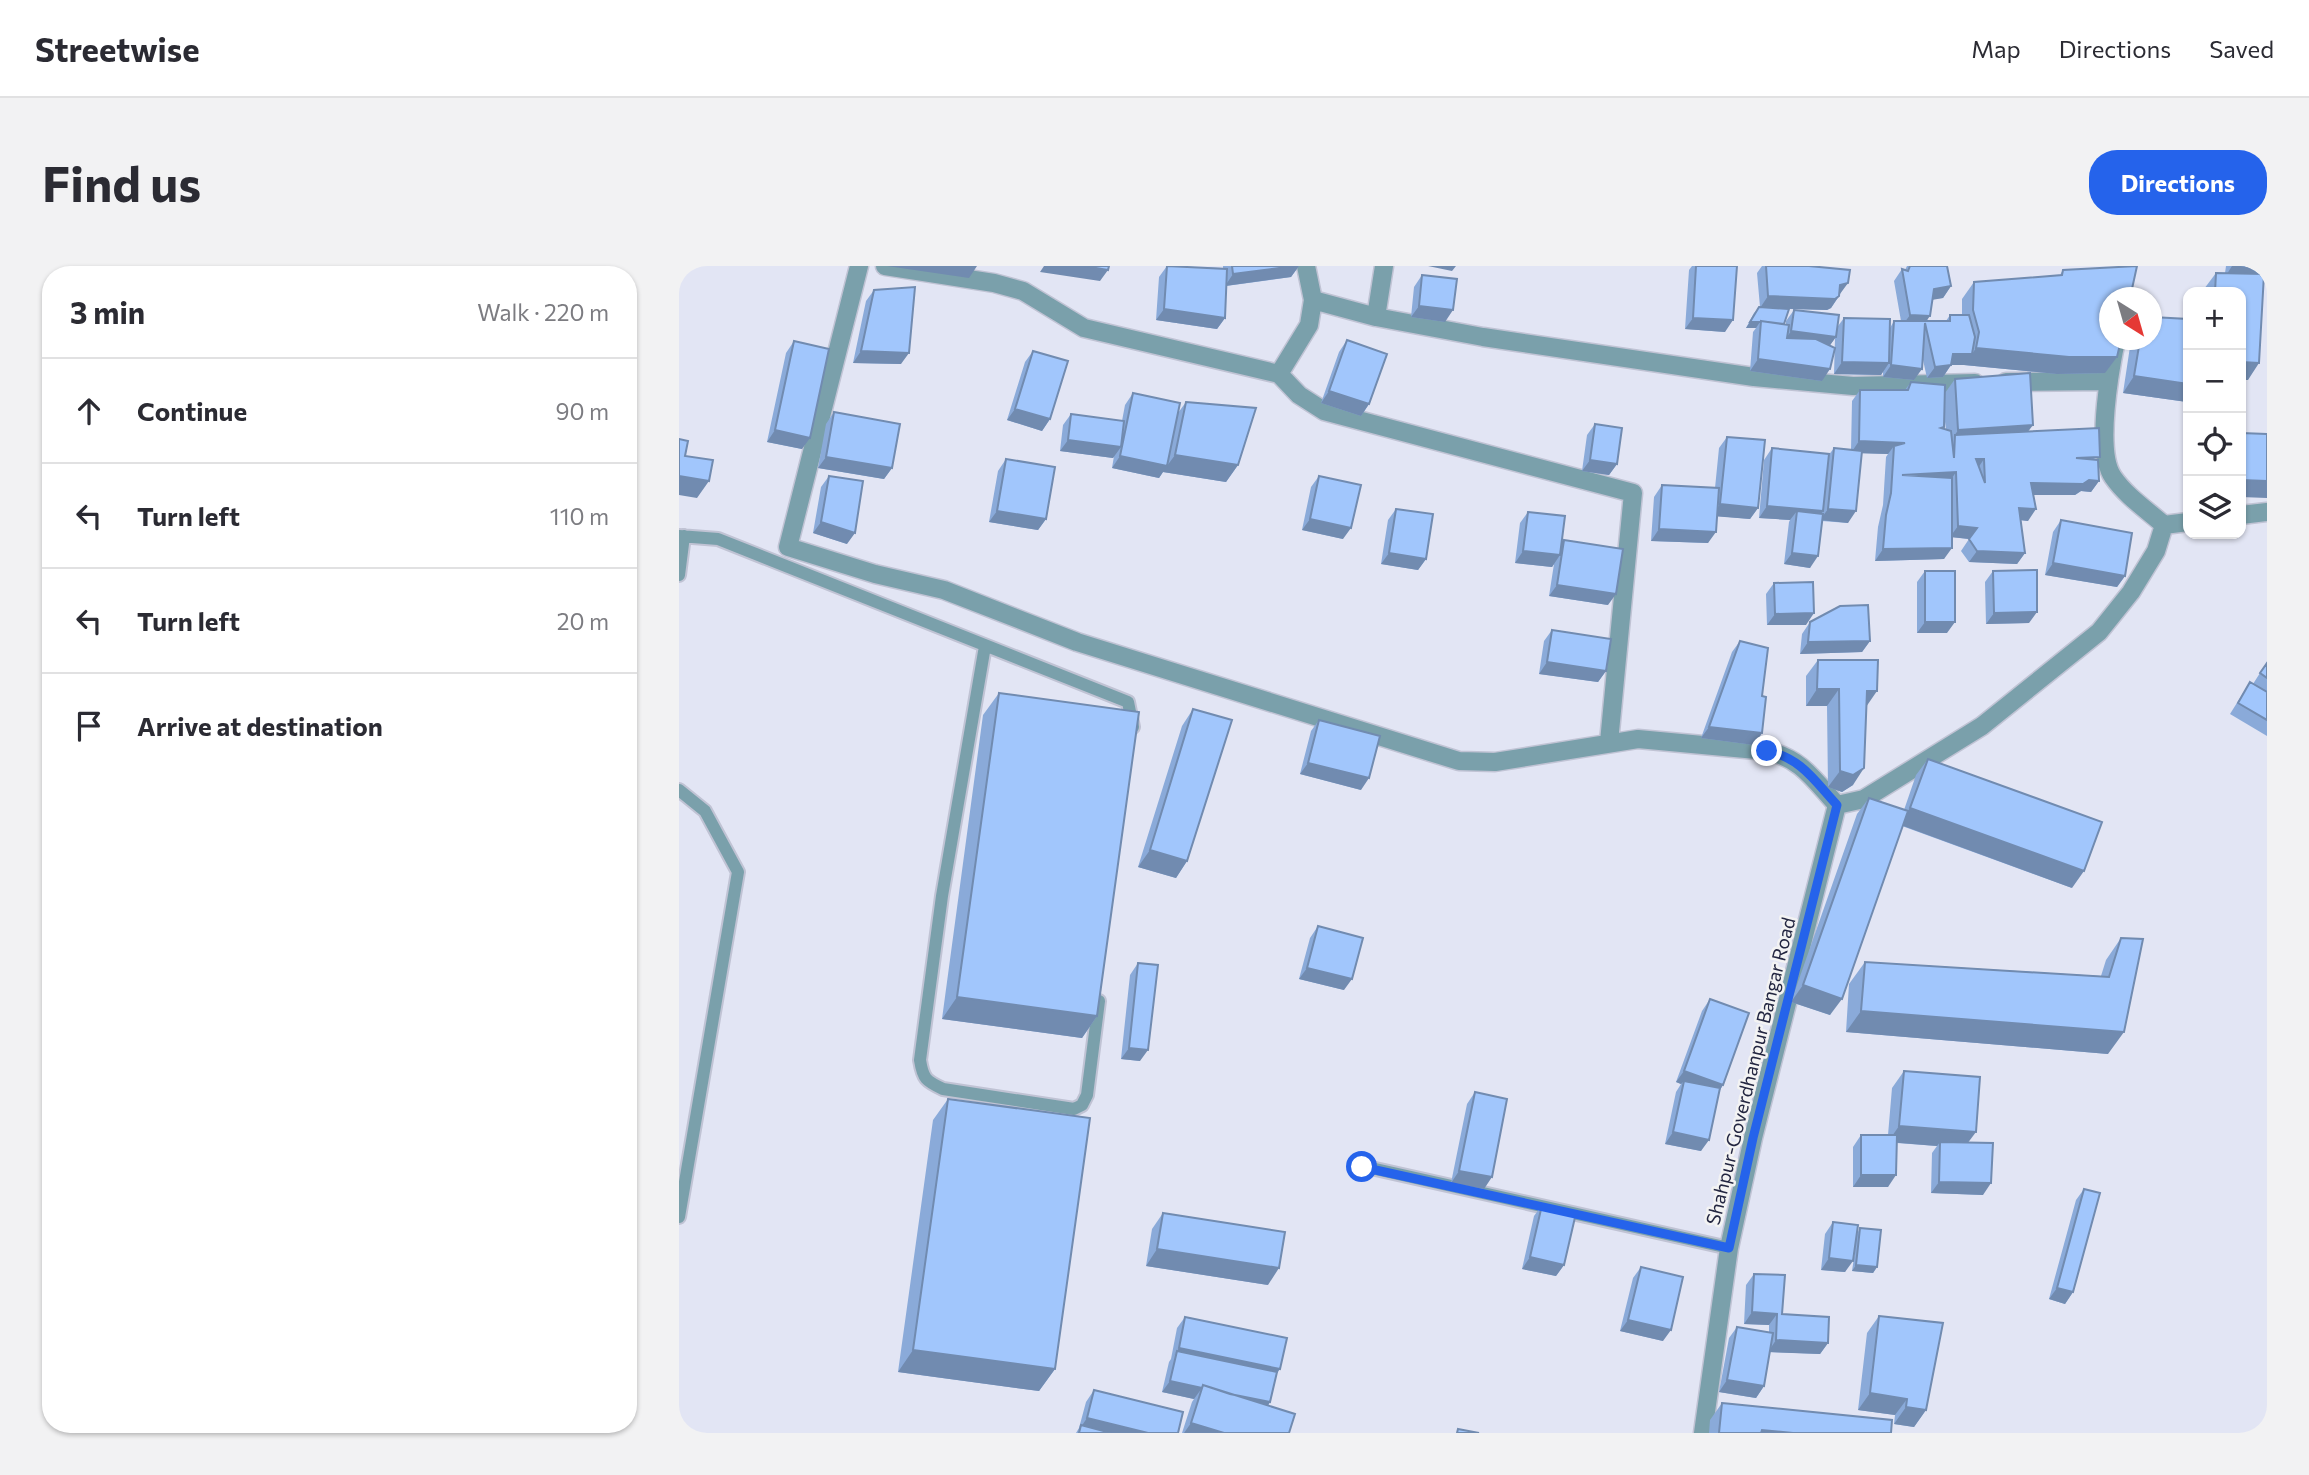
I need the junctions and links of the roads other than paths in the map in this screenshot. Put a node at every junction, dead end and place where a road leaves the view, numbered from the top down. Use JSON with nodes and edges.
{"nodes":[{"id":1,"x":859,"y":266,"type":"edge"},
{"id":2,"x":885,"y":266,"type":"edge"},
{"id":3,"x":1306,"y":266,"type":"edge"},
{"id":4,"x":1384,"y":266,"type":"edge"},
{"id":5,"x":1313,"y":300,"type":"junction"},
{"id":6,"x":1376,"y":317,"type":"junction"},
{"id":7,"x":2114,"y":350,"type":"edge"},
{"id":8,"x":1279,"y":374,"type":"junction"},
{"id":9,"x":2108,"y":381,"type":"junction"},
{"id":10,"x":2267,"y":512,"type":"edge"},
{"id":11,"x":2246,"y":514,"type":"edge"},
{"id":12,"x":2183,"y":523,"type":"edge"},
{"id":13,"x":2164,"y":525,"type":"junction"},
{"id":14,"x":682,"y":536,"type":"edge"},
{"id":15,"x":679,"y":575,"type":"edge"},
{"id":16,"x":985,"y":646,"type":"junction"},
{"id":17,"x":1609,"y":742,"type":"junction"},
{"id":18,"x":1132,"y":744,"type":"edge"},
{"id":19,"x":679,"y":790,"type":"edge"},
{"id":20,"x":1837,"y":805,"type":"junction"},
{"id":21,"x":1101,"y":986,"type":"edge"},
{"id":22,"x":1362,"y":1167,"type":"dead end"},
{"id":23,"x":679,"y":1217,"type":"edge"},
{"id":24,"x":1729,"y":1248,"type":"junction"},
{"id":25,"x":1703,"y":1433,"type":"edge"}],
"edges":[{"from":1,"to":17,"type":"street"},
{"from":2,"to":8,"type":"street"},
{"from":3,"to":5,"type":"street"},
{"from":4,"to":6,"type":"street"},
{"from":5,"to":6,"type":"street"},
{"from":5,"to":8,"type":"street"},
{"from":6,"to":9,"type":"street"},
{"from":7,"to":9,"type":"street"},
{"from":8,"to":17,"type":"street"},
{"from":9,"to":13,"type":"street"},
{"from":10,"to":11,"type":"street"},
{"from":12,"to":13,"type":"street"},
{"from":13,"to":20,"type":"street"},
{"from":14,"to":15,"type":"lane"},
{"from":14,"to":16,"type":"lane"},
{"from":16,"to":18,"type":"lane"},
{"from":16,"to":21,"type":"lane"},
{"from":17,"to":20,"type":"street"},
{"from":19,"to":23,"type":"lane"},
{"from":20,"to":24,"type":"street","name":"Shahpur-Goverdhanpur Bangar Road"},
{"from":22,"to":24,"type":"lane"},
{"from":24,"to":25,"type":"street","name":"Shahpur-Goverdhanpur Bangar Road"}]}
